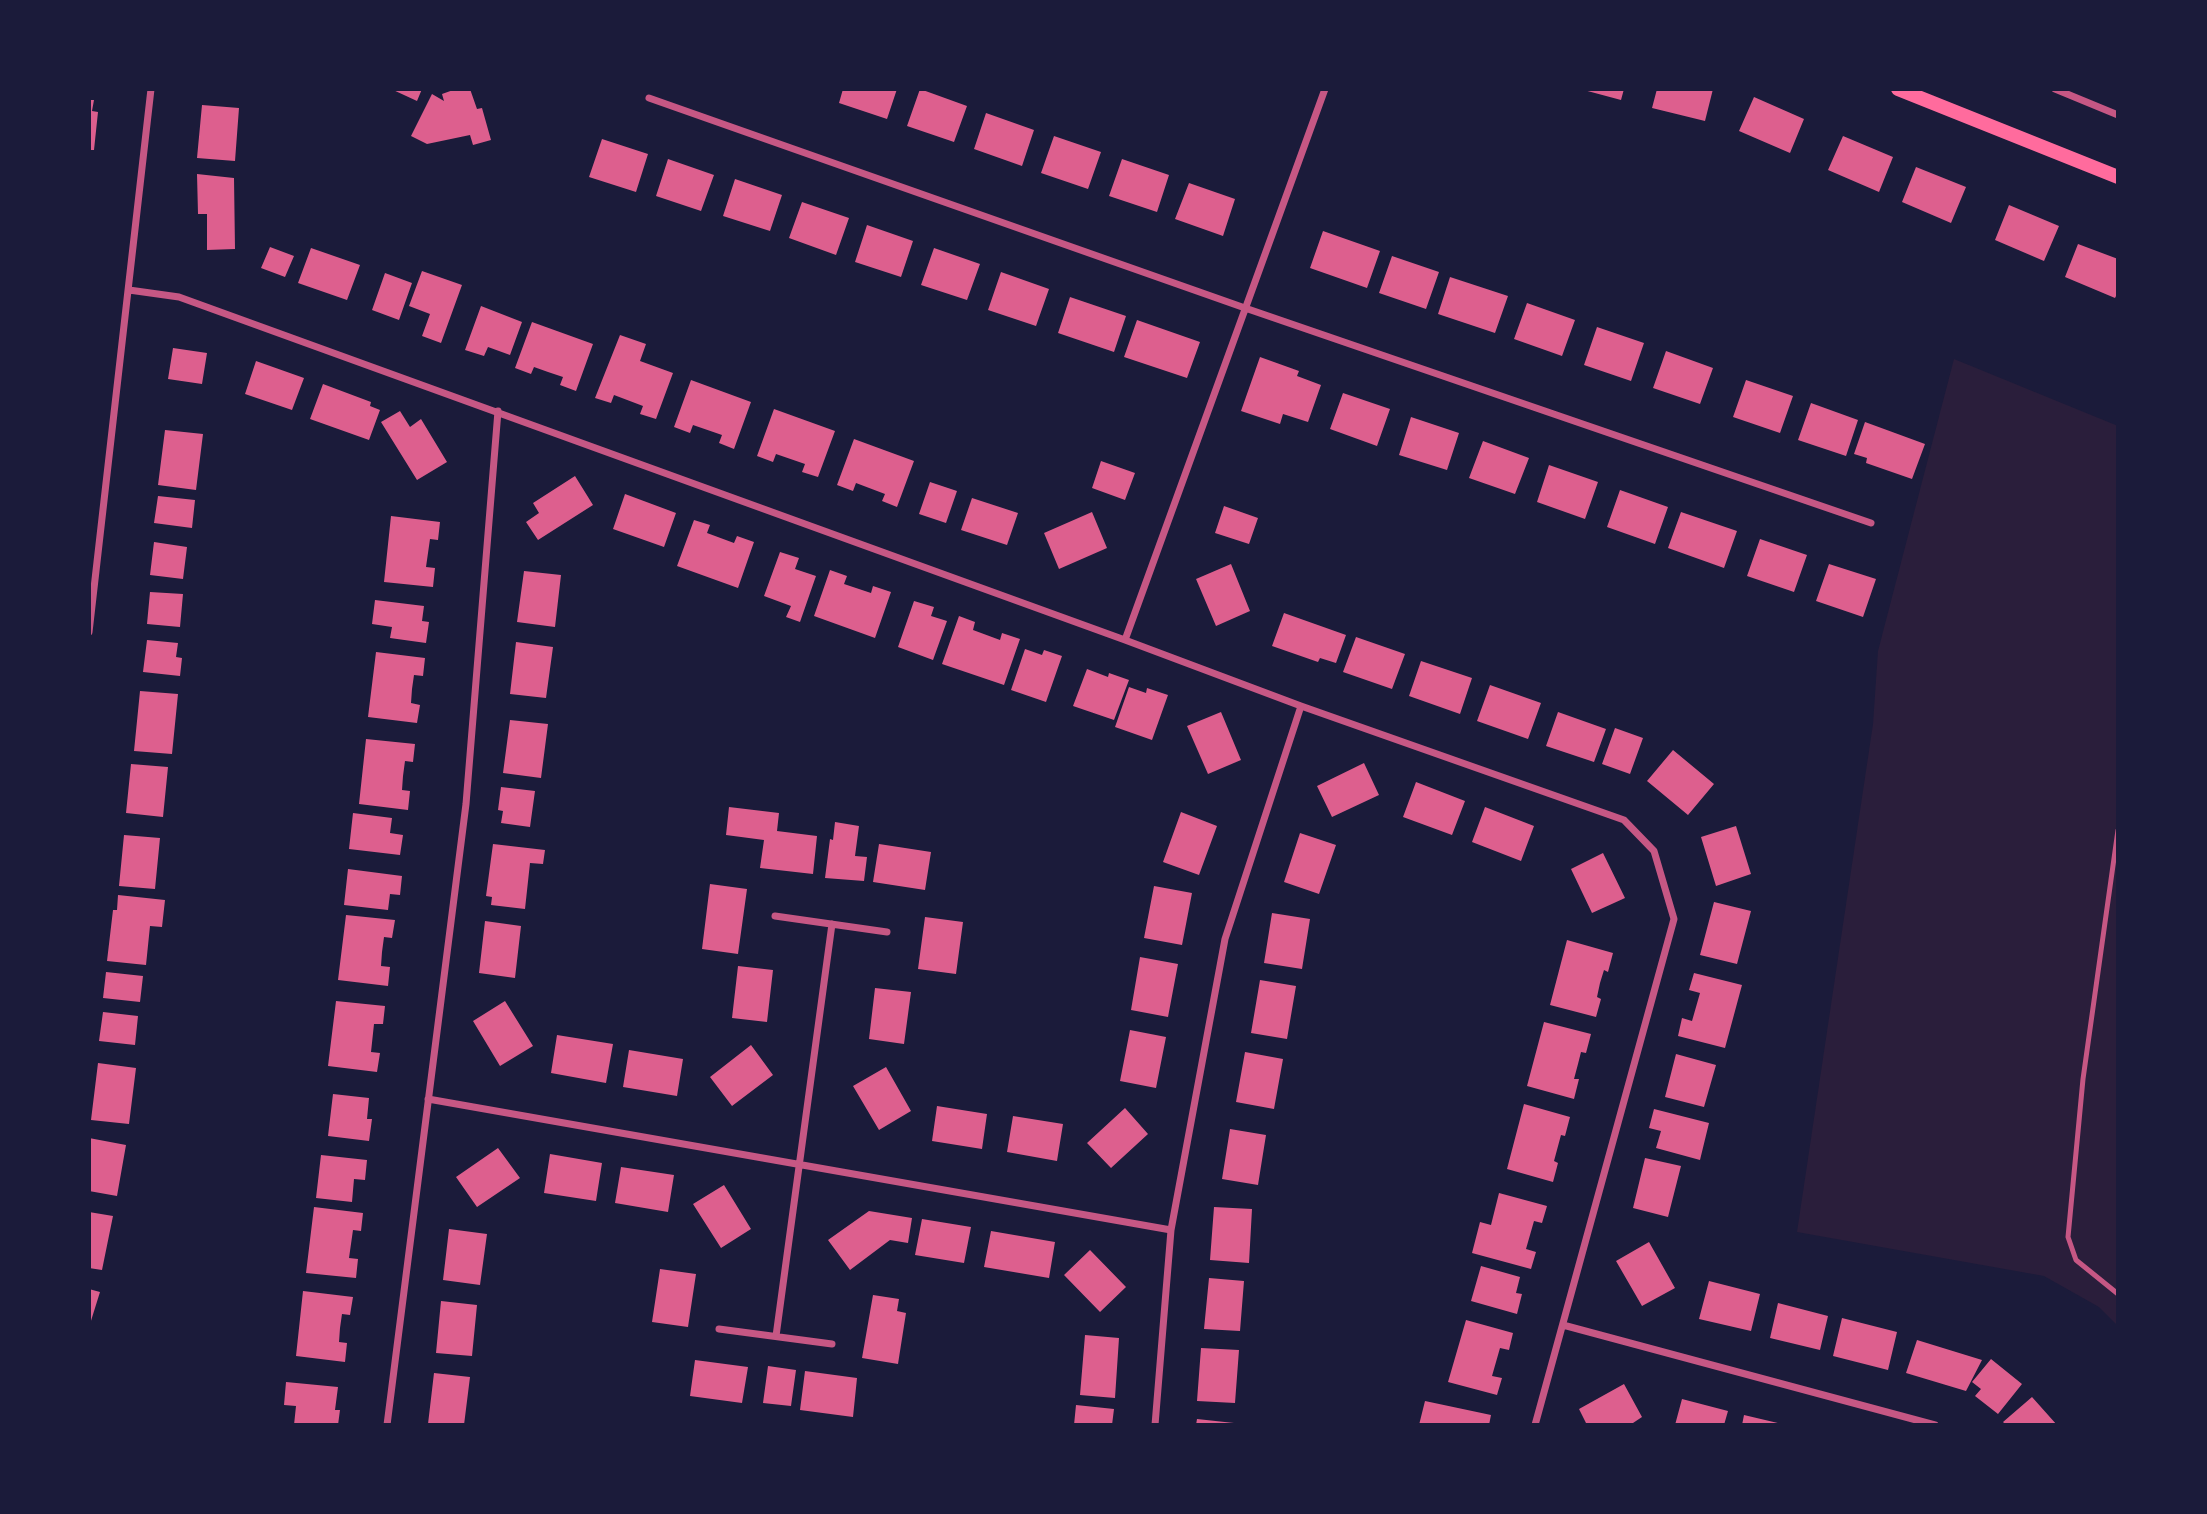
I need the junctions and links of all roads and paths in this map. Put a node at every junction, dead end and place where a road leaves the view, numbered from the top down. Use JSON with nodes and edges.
{"nodes":[{"id":1,"x":151,"y":89,"type":"edge"},
{"id":2,"x":1325,"y":89,"type":"edge"},
{"id":3,"x":1898,"y":89,"type":"edge"},
{"id":4,"x":2056,"y":89,"type":"edge"},
{"id":5,"x":649,"y":98,"type":"dead end"},
{"id":6,"x":2118,"y":116,"type":"edge"},
{"id":7,"x":2118,"y":177,"type":"edge"},
{"id":8,"x":129,"y":290,"type":"junction"},
{"id":9,"x":1245,"y":308,"type":"junction"},
{"id":10,"x":498,"y":411,"type":"junction"},
{"id":11,"x":1871,"y":523,"type":"dead end"},
{"id":12,"x":89,"y":632,"type":"edge"},
{"id":13,"x":1125,"y":640,"type":"junction"},
{"id":14,"x":1301,"y":706,"type":"junction"},
{"id":15,"x":2118,"y":830,"type":"edge"},
{"id":16,"x":775,"y":916,"type":"dead end"},
{"id":17,"x":832,"y":924,"type":"junction"},
{"id":18,"x":887,"y":932,"type":"dead end"},
{"id":19,"x":428,"y":1099,"type":"junction"},
{"id":20,"x":798,"y":1165,"type":"junction"},
{"id":21,"x":1171,"y":1230,"type":"junction"},
{"id":22,"x":2118,"y":1294,"type":"edge"},
{"id":23,"x":1563,"y":1325,"type":"junction"},
{"id":24,"x":719,"y":1329,"type":"dead end"},
{"id":25,"x":776,"y":1336,"type":"junction"},
{"id":26,"x":832,"y":1344,"type":"dead end"},
{"id":27,"x":387,"y":1425,"type":"edge"},
{"id":28,"x":1155,"y":1425,"type":"edge"},
{"id":29,"x":1535,"y":1425,"type":"edge"},
{"id":30,"x":1936,"y":1425,"type":"edge"}],
"edges":[{"from":1,"to":8,"type":"street"},
{"from":2,"to":9,"type":"street"},
{"from":3,"to":7,"type":"main road"},
{"from":4,"to":6,"type":"street"},
{"from":5,"to":9,"type":"street"},
{"from":8,"to":10,"type":"street"},
{"from":8,"to":12,"type":"street"},
{"from":9,"to":11,"type":"street"},
{"from":9,"to":13,"type":"street"},
{"from":10,"to":13,"type":"street"},
{"from":10,"to":19,"type":"street"},
{"from":13,"to":14,"type":"street"},
{"from":14,"to":21,"type":"street"},
{"from":14,"to":23,"type":"street"},
{"from":15,"to":22,"type":"lane"},
{"from":16,"to":17,"type":"street"},
{"from":17,"to":18,"type":"street"},
{"from":17,"to":20,"type":"street"},
{"from":19,"to":20,"type":"street"},
{"from":19,"to":27,"type":"street"},
{"from":20,"to":21,"type":"street"},
{"from":20,"to":25,"type":"street"},
{"from":21,"to":28,"type":"street"},
{"from":23,"to":29,"type":"street"},
{"from":23,"to":30,"type":"street"},
{"from":24,"to":25,"type":"street"},
{"from":25,"to":26,"type":"street"}]}
